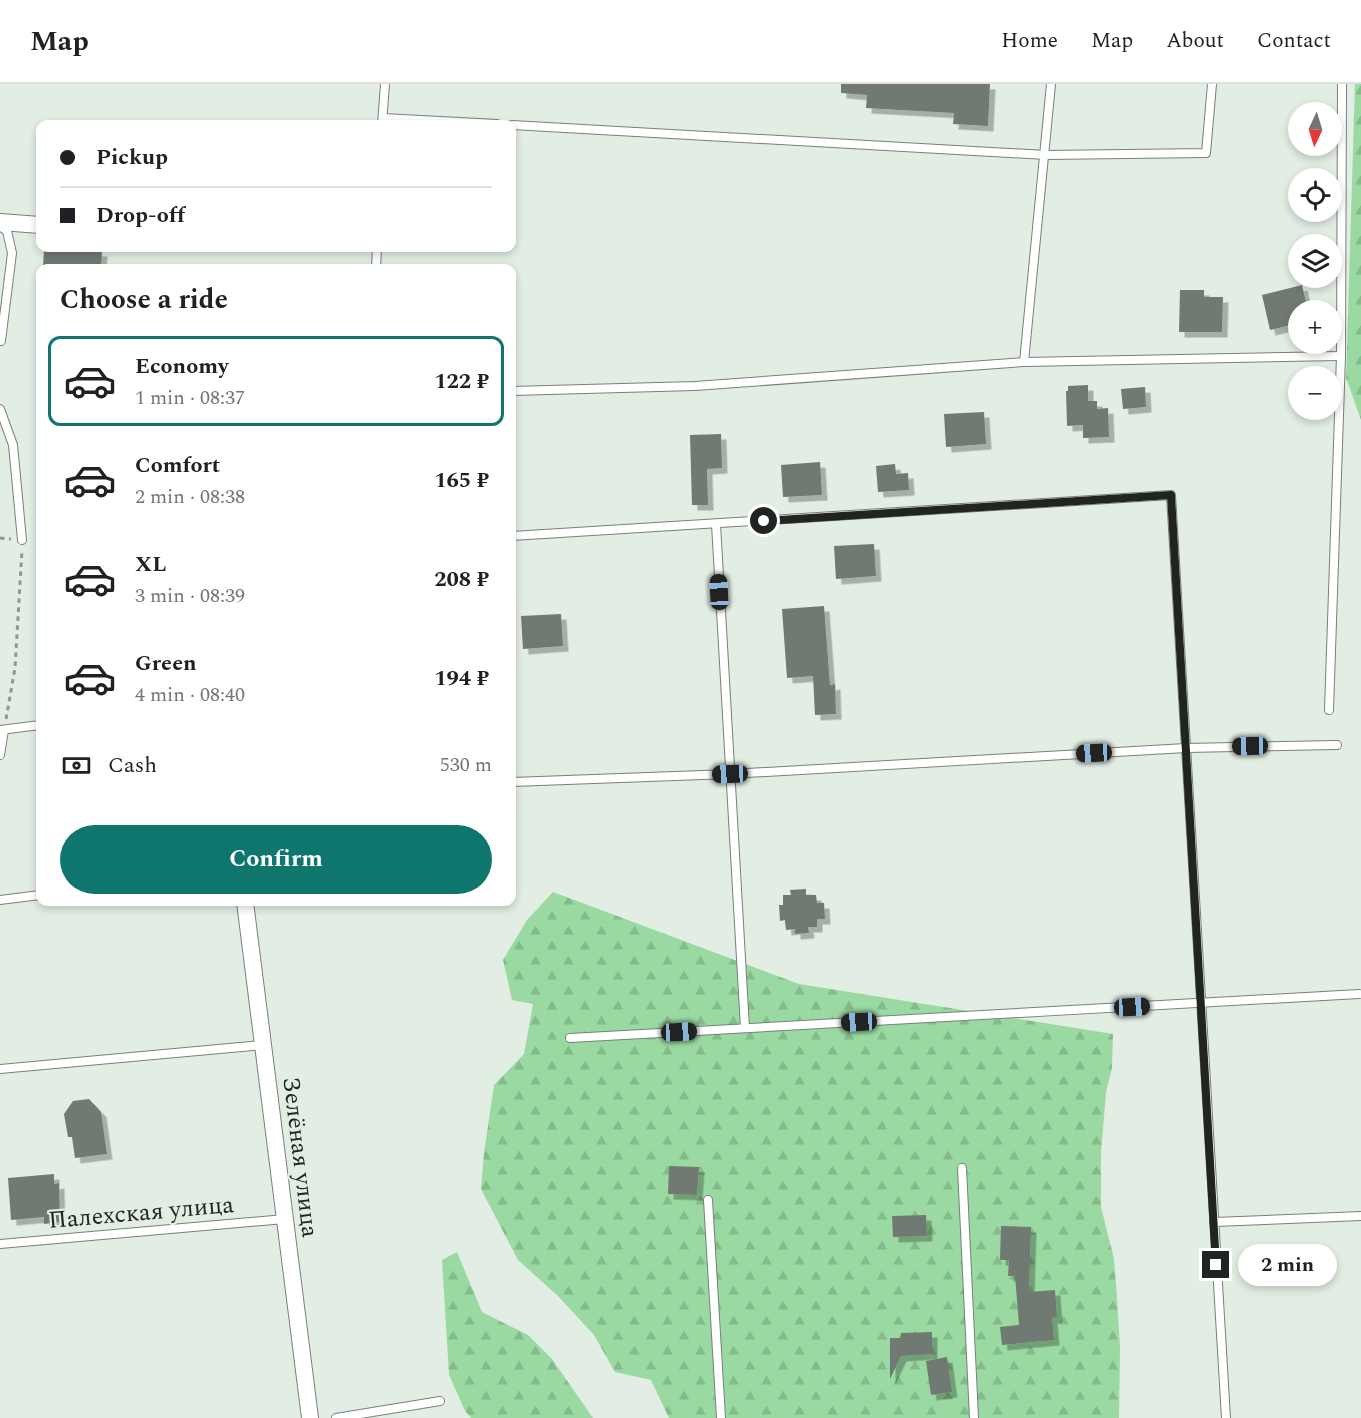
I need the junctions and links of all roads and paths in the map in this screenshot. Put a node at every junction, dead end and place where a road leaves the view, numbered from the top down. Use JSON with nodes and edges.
{"nodes":[{"id":1,"x":385,"y":84,"type":"edge"},
{"id":2,"x":1052,"y":84,"type":"edge"},
{"id":3,"x":1212,"y":84,"type":"edge"},
{"id":4,"x":1342,"y":84,"type":"edge"},
{"id":5,"x":383,"y":120,"type":"edge"},
{"id":6,"x":516,"y":125,"type":"edge"},
{"id":7,"x":1046,"y":155,"type":"junction"},
{"id":8,"x":0,"y":224,"type":"edge"},
{"id":9,"x":36,"y":225,"type":"edge"},
{"id":10,"x":0,"y":341,"type":"edge"},
{"id":11,"x":0,"y":350,"type":"edge"},
{"id":12,"x":1341,"y":356,"type":"junction"},
{"id":13,"x":1024,"y":362,"type":"junction"},
{"id":14,"x":516,"y":391,"type":"edge"},
{"id":15,"x":0,"y":409,"type":"edge"},
{"id":16,"x":716,"y":524,"type":"junction"},
{"id":17,"x":516,"y":536,"type":"edge"},
{"id":18,"x":0,"y":538,"type":"edge"},
{"id":19,"x":22,"y":540,"type":"junction"},
{"id":20,"x":1329,"y":710,"type":"dead end"},
{"id":21,"x":36,"y":726,"type":"edge"},
{"id":22,"x":2,"y":730,"type":"edge"},
{"id":23,"x":1336,"y":745,"type":"dead end"},
{"id":24,"x":1185,"y":748,"type":"junction"},
{"id":25,"x":0,"y":755,"type":"edge"},
{"id":26,"x":730,"y":774,"type":"junction"},
{"id":27,"x":516,"y":782,"type":"edge"},
{"id":28,"x":36,"y":896,"type":"edge"},
{"id":29,"x":0,"y":900,"type":"edge"},
{"id":30,"x":246,"y":906,"type":"edge"},
{"id":31,"x":1359,"y":994,"type":"dead end"},
{"id":32,"x":1201,"y":1003,"type":"junction"},
{"id":33,"x":745,"y":1029,"type":"junction"},
{"id":34,"x":570,"y":1038,"type":"dead end"},
{"id":35,"x":263,"y":1045,"type":"junction"},
{"id":36,"x":0,"y":1069,"type":"edge"},
{"id":37,"x":962,"y":1168,"type":"dead end"},
{"id":38,"x":708,"y":1200,"type":"dead end"},
{"id":39,"x":1361,"y":1216,"type":"edge"},
{"id":40,"x":285,"y":1220,"type":"junction"},
{"id":41,"x":1214,"y":1222,"type":"junction"},
{"id":42,"x":0,"y":1244,"type":"edge"},
{"id":43,"x":440,"y":1401,"type":"dead end"},
{"id":44,"x":310,"y":1418,"type":"edge"},
{"id":45,"x":336,"y":1418,"type":"edge"},
{"id":46,"x":721,"y":1418,"type":"edge"},
{"id":47,"x":974,"y":1418,"type":"edge"},
{"id":48,"x":1226,"y":1418,"type":"edge"}],
"edges":[{"from":1,"to":5,"type":"lane"},
{"from":2,"to":7,"type":"lane"},
{"from":3,"to":7,"type":"lane"},
{"from":4,"to":12,"type":"lane"},
{"from":6,"to":7,"type":"lane"},
{"from":7,"to":13,"type":"lane"},
{"from":8,"to":9,"type":"street"},
{"from":8,"to":10,"type":"lane"},
{"from":10,"to":11,"type":"lane"},
{"from":12,"to":13,"type":"lane"},
{"from":12,"to":20,"type":"lane"},
{"from":13,"to":14,"type":"lane"},
{"from":15,"to":19,"type":"lane"},
{"from":16,"to":17,"type":"lane"},
{"from":16,"to":24,"type":"lane"},
{"from":16,"to":26,"type":"lane"},
{"from":18,"to":19,"type":"path"},
{"from":19,"to":22,"type":"path"},
{"from":21,"to":22,"type":"lane"},
{"from":22,"to":25,"type":"lane"},
{"from":23,"to":24,"type":"lane"},
{"from":24,"to":26,"type":"lane"},
{"from":24,"to":32,"type":"lane"},
{"from":26,"to":27,"type":"lane"},
{"from":26,"to":33,"type":"lane"},
{"from":28,"to":29,"type":"lane"},
{"from":30,"to":35,"type":"street","name":"Зелёная улица"},
{"from":31,"to":32,"type":"lane"},
{"from":32,"to":33,"type":"lane"},
{"from":32,"to":41,"type":"lane"},
{"from":33,"to":34,"type":"lane"},
{"from":35,"to":36,"type":"lane"},
{"from":35,"to":40,"type":"street","name":"Зелёная улица"},
{"from":37,"to":47,"type":"lane"},
{"from":38,"to":46,"type":"lane"},
{"from":39,"to":41,"type":"lane"},
{"from":40,"to":42,"type":"lane","name":"Палехская улица"},
{"from":40,"to":44,"type":"street","name":"Зелёная улица"},
{"from":41,"to":48,"type":"lane"},
{"from":43,"to":45,"type":"lane"}]}
